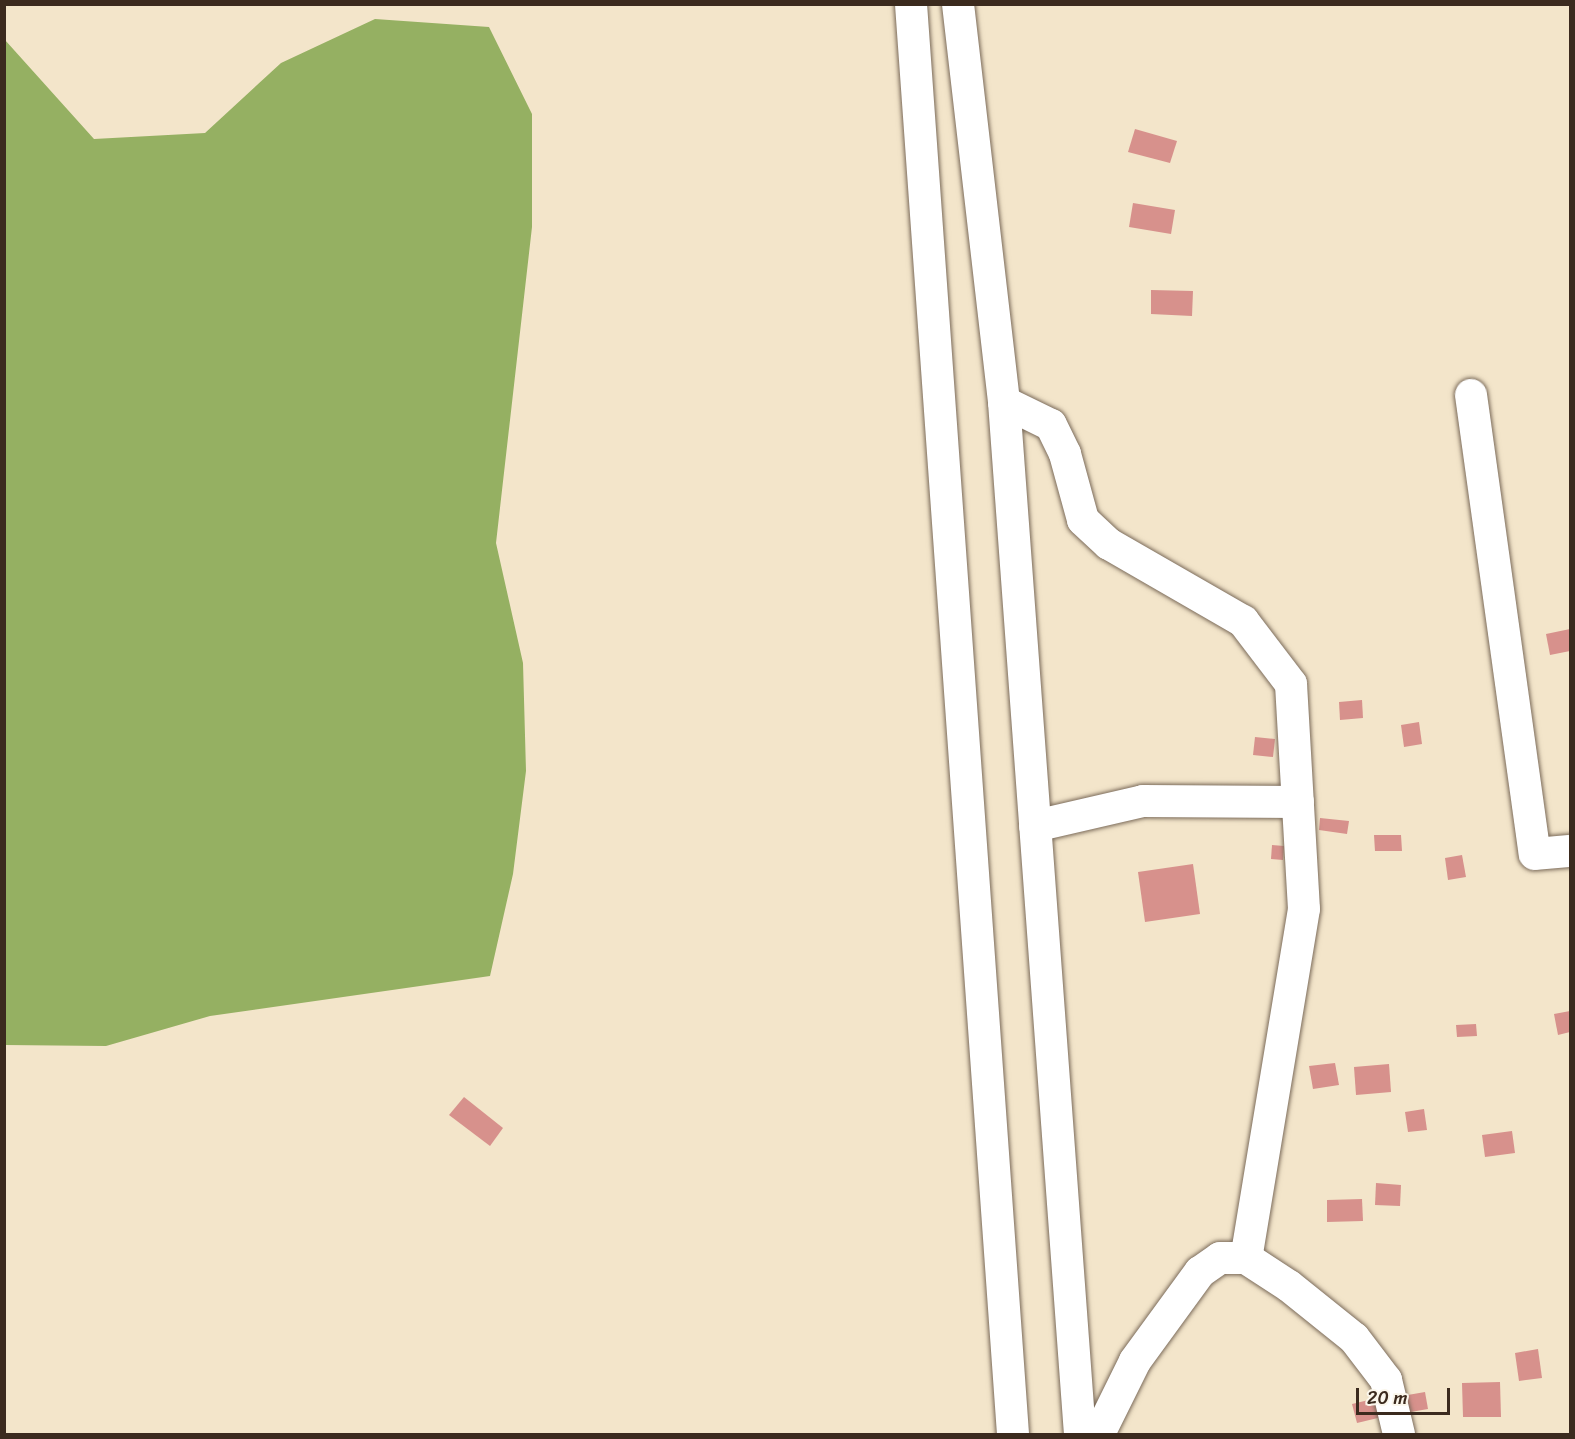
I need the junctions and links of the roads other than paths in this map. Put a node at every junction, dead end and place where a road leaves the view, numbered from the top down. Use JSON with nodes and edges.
{"nodes":[{"id":1,"x":911,"y":4,"type":"edge"},
{"id":2,"x":958,"y":4,"type":"edge"},
{"id":3,"x":1471,"y":395,"type":"dead end"},
{"id":4,"x":1004,"y":402,"type":"junction"},
{"id":5,"x":1299,"y":802,"type":"junction"},
{"id":6,"x":1035,"y":826,"type":"junction"},
{"id":7,"x":1570,"y":851,"type":"edge"},
{"id":8,"x":1246,"y":1258,"type":"junction"},
{"id":9,"x":1013,"y":1434,"type":"edge"},
{"id":10,"x":1080,"y":1434,"type":"edge"},
{"id":11,"x":1099,"y":1434,"type":"edge"},
{"id":12,"x":1399,"y":1434,"type":"edge"}],
"edges":[{"from":1,"to":9,"type":"street"},
{"from":2,"to":4,"type":"street"},
{"from":3,"to":7,"type":"street"},
{"from":4,"to":5,"type":"street"},
{"from":4,"to":6,"type":"street"},
{"from":5,"to":6,"type":"street"},
{"from":5,"to":8,"type":"street"},
{"from":6,"to":10,"type":"street"},
{"from":8,"to":11,"type":"street"},
{"from":8,"to":12,"type":"street"}]}
